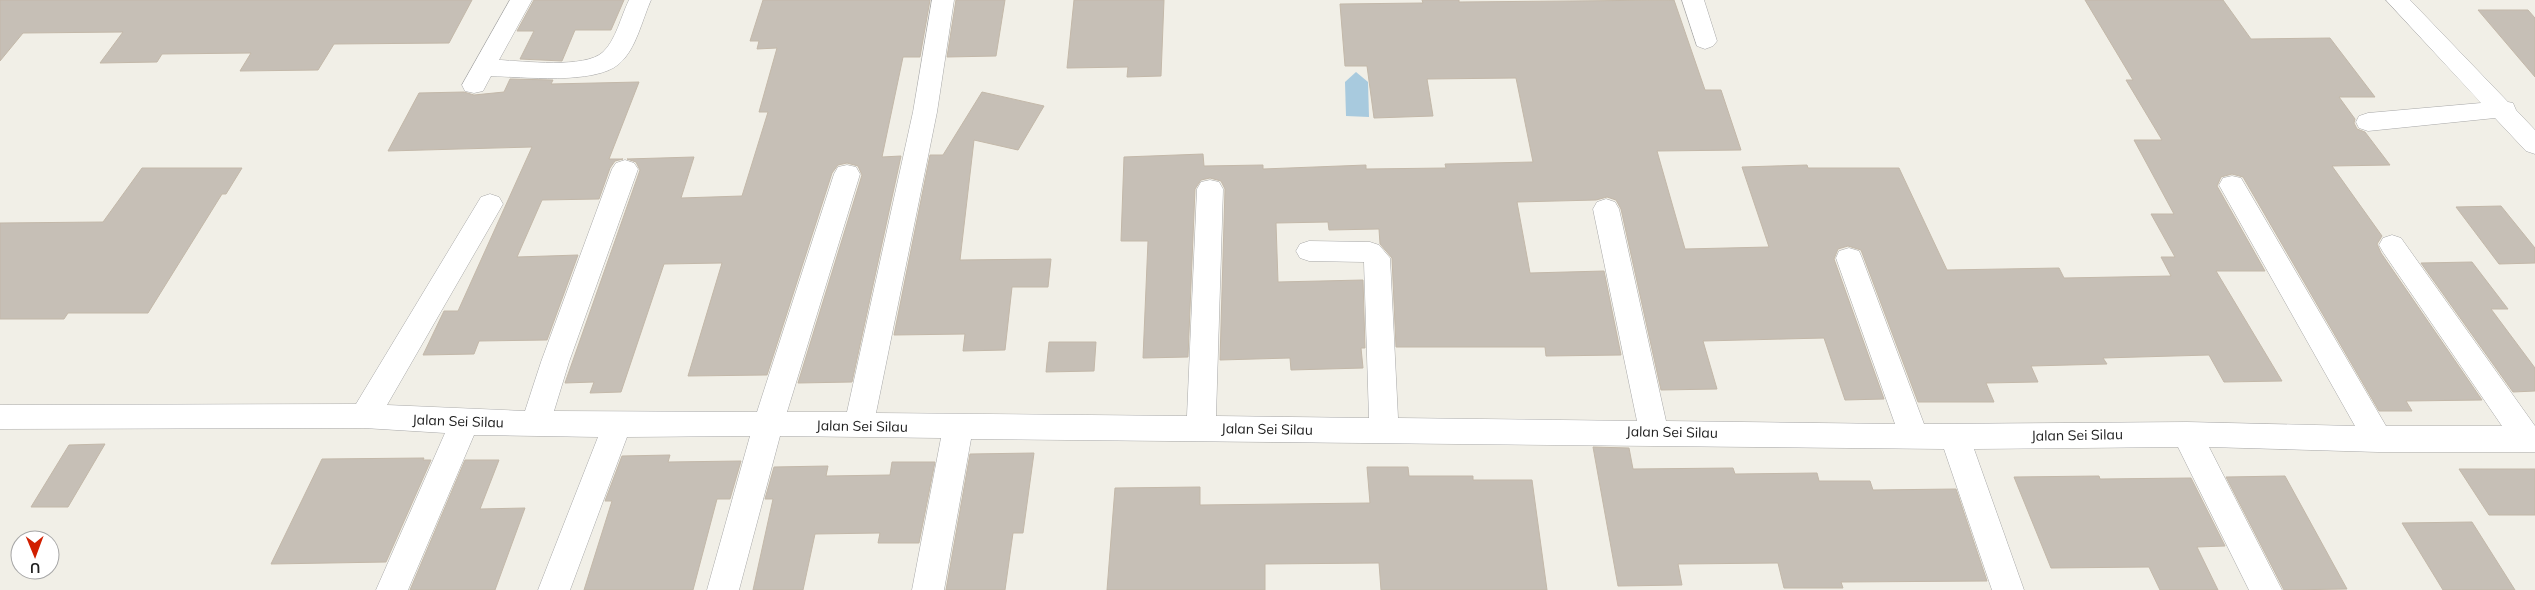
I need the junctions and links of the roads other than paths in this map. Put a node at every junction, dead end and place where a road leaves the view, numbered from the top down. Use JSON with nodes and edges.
{"nodes":[{"id":1,"x":521,"y":0,"type":"edge"},
{"id":2,"x":640,"y":0,"type":"edge"},
{"id":3,"x":943,"y":0,"type":"edge"},
{"id":4,"x":1693,"y":0,"type":"edge"},
{"id":5,"x":2397,"y":0,"type":"edge"},
{"id":6,"x":1705,"y":41,"type":"dead end"},
{"id":7,"x":2504,"y":109,"type":"junction"},
{"id":8,"x":2368,"y":122,"type":"dead end"},
{"id":9,"x":2535,"y":145,"type":"edge"},
{"id":10,"x":625,"y":169,"type":"dead end"},
{"id":11,"x":847,"y":174,"type":"dead end"},
{"id":12,"x":2232,"y":185,"type":"dead end"},
{"id":13,"x":1210,"y":189,"type":"dead end"},
{"id":14,"x":490,"y":204,"type":"dead end"},
{"id":15,"x":1606,"y":209,"type":"dead end"},
{"id":16,"x":2392,"y":245,"type":"dead end"},
{"id":17,"x":1309,"y":251,"type":"dead end"},
{"id":18,"x":1849,"y":258,"type":"dead end"},
{"id":19,"x":364,"y":416,"type":"junction"},
{"id":20,"x":0,"y":417,"type":"edge"},
{"id":21,"x":465,"y":422,"type":"junction"},
{"id":22,"x":536,"y":423,"type":"junction"},
{"id":23,"x":768,"y":424,"type":"junction"},
{"id":24,"x":617,"y":425,"type":"junction"},
{"id":25,"x":860,"y":426,"type":"junction"},
{"id":26,"x":958,"y":427,"type":"junction"},
{"id":27,"x":1201,"y":428,"type":"junction"},
{"id":28,"x":1384,"y":431,"type":"junction"},
{"id":29,"x":1654,"y":432,"type":"junction"},
{"id":30,"x":2187,"y":434,"type":"junction"},
{"id":31,"x":1914,"y":436,"type":"junction"},
{"id":32,"x":1955,"y":437,"type":"junction"},
{"id":33,"x":2378,"y":439,"type":"junction"},
{"id":34,"x":2531,"y":439,"type":"edge"},
{"id":35,"x":392,"y":590,"type":"edge"},
{"id":36,"x":554,"y":590,"type":"edge"},
{"id":37,"x":723,"y":590,"type":"edge"},
{"id":38,"x":928,"y":590,"type":"edge"},
{"id":39,"x":2008,"y":590,"type":"edge"},
{"id":40,"x":2266,"y":590,"type":"edge"}],
"edges":[{"from":1,"to":2,"type":"street"},
{"from":3,"to":25,"type":"street"},
{"from":4,"to":6,"type":"street"},
{"from":5,"to":7,"type":"street"},
{"from":7,"to":8,"type":"street"},
{"from":7,"to":9,"type":"street"},
{"from":10,"to":22,"type":"street"},
{"from":11,"to":23,"type":"street"},
{"from":12,"to":33,"type":"street"},
{"from":13,"to":27,"type":"street"},
{"from":14,"to":19,"type":"street"},
{"from":15,"to":29,"type":"street"},
{"from":16,"to":34,"type":"street"},
{"from":17,"to":28,"type":"street"},
{"from":18,"to":31,"type":"street"},
{"from":19,"to":20,"type":"street","name":"Jalan Sei Silau"},
{"from":19,"to":21,"type":"street","name":"Jalan Sei Silau"},
{"from":21,"to":22,"type":"street","name":"Jalan Sei Silau"},
{"from":21,"to":35,"type":"street"},
{"from":22,"to":24,"type":"street","name":"Jalan Sei Silau"},
{"from":23,"to":24,"type":"street","name":"Jalan Sei Silau"},
{"from":23,"to":25,"type":"street","name":"Jalan Sei Silau"},
{"from":23,"to":37,"type":"street"},
{"from":24,"to":36,"type":"street"},
{"from":25,"to":26,"type":"street","name":"Jalan Sei Silau"},
{"from":26,"to":27,"type":"street","name":"Jalan Sei Silau"},
{"from":26,"to":38,"type":"street"},
{"from":27,"to":28,"type":"street","name":"Jalan Sei Silau"},
{"from":28,"to":29,"type":"street","name":"Jalan Sei Silau"},
{"from":29,"to":31,"type":"street","name":"Jalan Sei Silau"},
{"from":30,"to":32,"type":"street","name":"Jalan Sei Silau"},
{"from":30,"to":33,"type":"street","name":"Jalan Sei Silau"},
{"from":30,"to":40,"type":"street"},
{"from":31,"to":32,"type":"street","name":"Jalan Sei Silau"},
{"from":32,"to":39,"type":"street"},
{"from":33,"to":34,"type":"street","name":"Jalan Sei Silau"}]}
